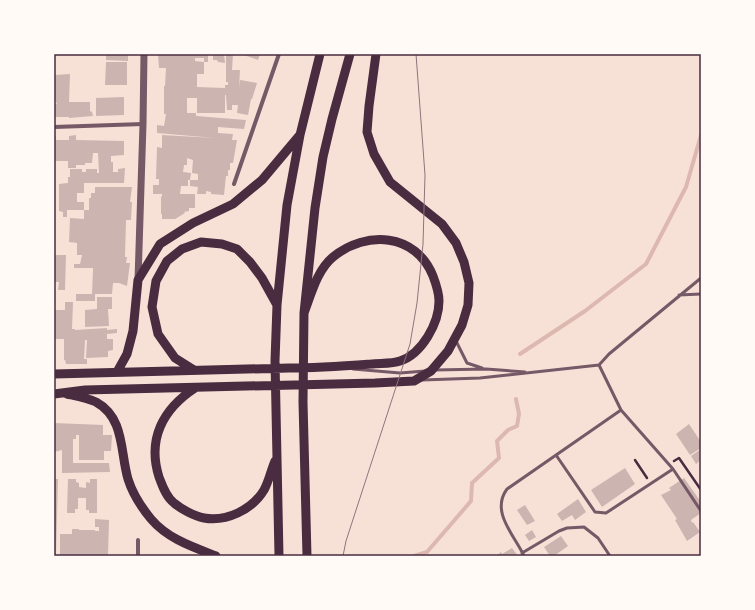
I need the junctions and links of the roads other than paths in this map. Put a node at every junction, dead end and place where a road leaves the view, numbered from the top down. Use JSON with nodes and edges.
{"nodes":[{"id":1,"x":144,"y":54,"type":"edge"},
{"id":2,"x":279,"y":54,"type":"edge"},
{"id":3,"x":320,"y":54,"type":"edge"},
{"id":4,"x":350,"y":54,"type":"edge"},
{"id":5,"x":376,"y":54,"type":"edge"},
{"id":6,"x":143,"y":124,"type":"junction"},
{"id":7,"x":54,"y":127,"type":"edge"},
{"id":8,"x":300,"y":135,"type":"junction"},
{"id":9,"x":234,"y":184,"type":"dead end"},
{"id":10,"x":701,"y":278,"type":"edge"},
{"id":11,"x":138,"y":280,"type":"junction"},
{"id":12,"x":701,"y":294,"type":"edge"},
{"id":13,"x":679,"y":295,"type":"junction"},
{"id":14,"x":277,"y":305,"type":"junction"},
{"id":15,"x":304,"y":313,"type":"junction"},
{"id":16,"x":455,"y":338,"type":"junction"},
{"id":17,"x":599,"y":365,"type":"junction"},
{"id":18,"x":327,"y":367,"type":"junction"},
{"id":19,"x":486,"y":369,"type":"junction"},
{"id":20,"x":194,"y":370,"type":"junction"},
{"id":21,"x":431,"y":371,"type":"junction"},
{"id":22,"x":117,"y":372,"type":"junction"},
{"id":23,"x":535,"y":372,"type":"junction"},
{"id":24,"x":54,"y":374,"type":"edge"},
{"id":25,"x":414,"y":381,"type":"junction"},
{"id":26,"x":196,"y":387,"type":"junction"},
{"id":27,"x":59,"y":393,"type":"edge"},
{"id":28,"x":622,"y":410,"type":"junction"},
{"id":29,"x":556,"y":455,"type":"junction"},
{"id":30,"x":277,"y":456,"type":"junction"},
{"id":31,"x":673,"y":469,"type":"junction"},
{"id":32,"x":701,"y":511,"type":"edge"},
{"id":33,"x":138,"y":540,"type":"dead end"},
{"id":34,"x":523,"y":555,"type":"edge"},
{"id":35,"x":138,"y":556,"type":"edge"},
{"id":36,"x":216,"y":556,"type":"edge"},
{"id":37,"x":279,"y":556,"type":"edge"},
{"id":38,"x":307,"y":556,"type":"edge"},
{"id":39,"x":610,"y":556,"type":"edge"}],
"edges":[{"from":1,"to":6,"type":"street"},
{"from":2,"to":9,"type":"street"},
{"from":3,"to":8,"type":"main road"},
{"from":4,"to":15,"type":"main road"},
{"from":5,"to":16,"type":"main road"},
{"from":6,"to":7,"type":"street"},
{"from":6,"to":11,"type":"street"},
{"from":8,"to":11,"type":"main road"},
{"from":8,"to":14,"type":"main road"},
{"from":10,"to":13,"type":"lane"},
{"from":11,"to":22,"type":"main road"},
{"from":12,"to":13,"type":"lane"},
{"from":13,"to":17,"type":"lane"},
{"from":14,"to":20,"type":"main road"},
{"from":14,"to":30,"type":"main road"},
{"from":15,"to":18,"type":"main road"},
{"from":15,"to":38,"type":"main road"},
{"from":16,"to":19,"type":"lane"},
{"from":16,"to":21,"type":"main road"},
{"from":17,"to":23,"type":"lane"},
{"from":17,"to":28,"type":"lane"},
{"from":18,"to":20,"type":"main road"},
{"from":18,"to":21,"type":"lane"},
{"from":19,"to":21,"type":"lane"},
{"from":19,"to":23,"type":"lane"},
{"from":20,"to":22,"type":"main road"},
{"from":21,"to":25,"type":"main road"},
{"from":22,"to":24,"type":"main road"},
{"from":23,"to":25,"type":"lane"},
{"from":25,"to":26,"type":"main road"},
{"from":26,"to":27,"type":"main road"},
{"from":26,"to":30,"type":"main road"},
{"from":27,"to":36,"type":"main road"},
{"from":28,"to":29,"type":"lane"},
{"from":28,"to":31,"type":"lane"},
{"from":29,"to":31,"type":"lane"},
{"from":29,"to":34,"type":"lane"},
{"from":30,"to":37,"type":"main road"},
{"from":31,"to":32,"type":"lane"},
{"from":33,"to":35,"type":"street"},
{"from":34,"to":39,"type":"lane"}]}
